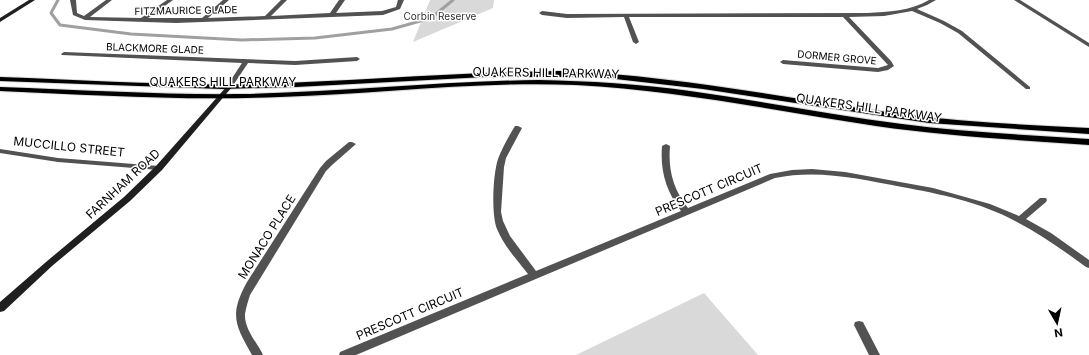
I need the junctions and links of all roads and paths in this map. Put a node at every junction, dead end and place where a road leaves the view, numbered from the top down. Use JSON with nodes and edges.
{"nodes":[{"id":1,"x":32,"y":0,"type":"edge"},
{"id":2,"x":38,"y":0,"type":"edge"},
{"id":3,"x":73,"y":0,"type":"edge"},
{"id":4,"x":109,"y":0,"type":"edge"},
{"id":5,"x":170,"y":0,"type":"edge"},
{"id":6,"x":226,"y":0,"type":"edge"},
{"id":7,"x":284,"y":0,"type":"edge"},
{"id":8,"x":342,"y":0,"type":"edge"},
{"id":9,"x":401,"y":0,"type":"edge"},
{"id":10,"x":933,"y":0,"type":"edge"},
{"id":11,"x":1017,"y":0,"type":"edge"},
{"id":12,"x":25,"y":5,"type":"junction"},
{"id":13,"x":912,"y":9,"type":"junction"},
{"id":14,"x":542,"y":13,"type":"dead end"},
{"id":15,"x":332,"y":15,"type":"junction"},
{"id":16,"x":844,"y":15,"type":"junction"},
{"id":17,"x":626,"y":16,"type":"junction"},
{"id":18,"x":85,"y":18,"type":"junction"},
{"id":19,"x":267,"y":18,"type":"junction"},
{"id":20,"x":0,"y":20,"type":"edge"},
{"id":21,"x":142,"y":20,"type":"junction"},
{"id":22,"x":203,"y":20,"type":"junction"},
{"id":23,"x":636,"y":42,"type":"dead end"},
{"id":24,"x":1089,"y":45,"type":"edge"},
{"id":25,"x":64,"y":54,"type":"dead end"},
{"id":26,"x":357,"y":59,"type":"dead end"},
{"id":27,"x":246,"y":61,"type":"junction"},
{"id":28,"x":783,"y":62,"type":"dead end"},
{"id":29,"x":0,"y":79,"type":"edge"},
{"id":30,"x":230,"y":86,"type":"junction"},
{"id":31,"x":1028,"y":88,"type":"dead end"},
{"id":32,"x":0,"y":89,"type":"edge"},
{"id":33,"x":222,"y":96,"type":"junction"},
{"id":34,"x":518,"y":128,"type":"dead end"},
{"id":35,"x":1089,"y":131,"type":"edge"},
{"id":36,"x":1089,"y":142,"type":"edge"},
{"id":37,"x":352,"y":144,"type":"dead end"},
{"id":38,"x":666,"y":146,"type":"dead end"},
{"id":39,"x":0,"y":151,"type":"edge"},
{"id":40,"x":159,"y":168,"type":"junction"},
{"id":41,"x":1043,"y":200,"type":"dead end"},
{"id":42,"x":687,"y":212,"type":"junction"},
{"id":43,"x":1020,"y":220,"type":"junction"},
{"id":44,"x":1089,"y":265,"type":"edge"},
{"id":45,"x":534,"y":275,"type":"junction"},
{"id":46,"x":0,"y":308,"type":"edge"},
{"id":47,"x":859,"y":325,"type":"dead end"},
{"id":48,"x":258,"y":355,"type":"edge"},
{"id":49,"x":344,"y":355,"type":"edge"},
{"id":50,"x":875,"y":355,"type":"edge"}],
"edges":[{"from":1,"to":12,"type":"street"},
{"from":2,"to":12,"type":"street"},
{"from":3,"to":18,"type":"street"},
{"from":4,"to":18,"type":"street"},
{"from":5,"to":21,"type":"street"},
{"from":6,"to":22,"type":"street"},
{"from":7,"to":19,"type":"street"},
{"from":8,"to":15,"type":"street"},
{"from":9,"to":15,"type":"street","name":"FITZMAURICE GLADE"},
{"from":10,"to":13,"type":"street"},
{"from":11,"to":24,"type":"street"},
{"from":12,"to":20,"type":"street"},
{"from":13,"to":16,"type":"street"},
{"from":13,"to":31,"type":"street"},
{"from":14,"to":17,"type":"street"},
{"from":15,"to":19,"type":"street","name":"FITZMAURICE GLADE"},
{"from":16,"to":17,"type":"street"},
{"from":16,"to":28,"type":"street","name":"DORMER GROVE"},
{"from":17,"to":23,"type":"street"},
{"from":18,"to":21,"type":"street","name":"FITZMAURICE GLADE"},
{"from":19,"to":22,"type":"street","name":"FITZMAURICE GLADE"},
{"from":21,"to":22,"type":"street","name":"FITZMAURICE GLADE"},
{"from":25,"to":27,"type":"street","name":"BLACKMORE GLADE"},
{"from":26,"to":27,"type":"street","name":"BLACKMORE GLADE"},
{"from":27,"to":30,"type":"street","name":"FARNHAM ROAD"},
{"from":29,"to":30,"type":"main road","name":"QUAKERS HILL PARKWAY"},
{"from":30,"to":33,"type":"street","name":"FARNHAM ROAD"},
{"from":30,"to":35,"type":"main road","name":"QUAKERS HILL PARKWAY"},
{"from":32,"to":33,"type":"main road","name":"QUAKERS HILL PARKWAY"},
{"from":33,"to":36,"type":"main road","name":"QUAKERS HILL PARKWAY"},
{"from":33,"to":40,"type":"street","name":"FARNHAM ROAD"},
{"from":34,"to":45,"type":"street"},
{"from":37,"to":48,"type":"street","name":"MONACO PLACE"},
{"from":38,"to":42,"type":"street"},
{"from":39,"to":40,"type":"street","name":"MUCCILLO STREET"},
{"from":40,"to":46,"type":"street","name":"FARNHAM ROAD"},
{"from":41,"to":43,"type":"street"},
{"from":42,"to":43,"type":"street","name":"PRESCOTT CIRCUIT"},
{"from":42,"to":45,"type":"street","name":"PRESCOTT CIRCUIT"},
{"from":43,"to":44,"type":"street","name":"PRESCOTT CIRCUIT"},
{"from":45,"to":49,"type":"street","name":"PRESCOTT CIRCUIT"},
{"from":47,"to":50,"type":"street"}]}
